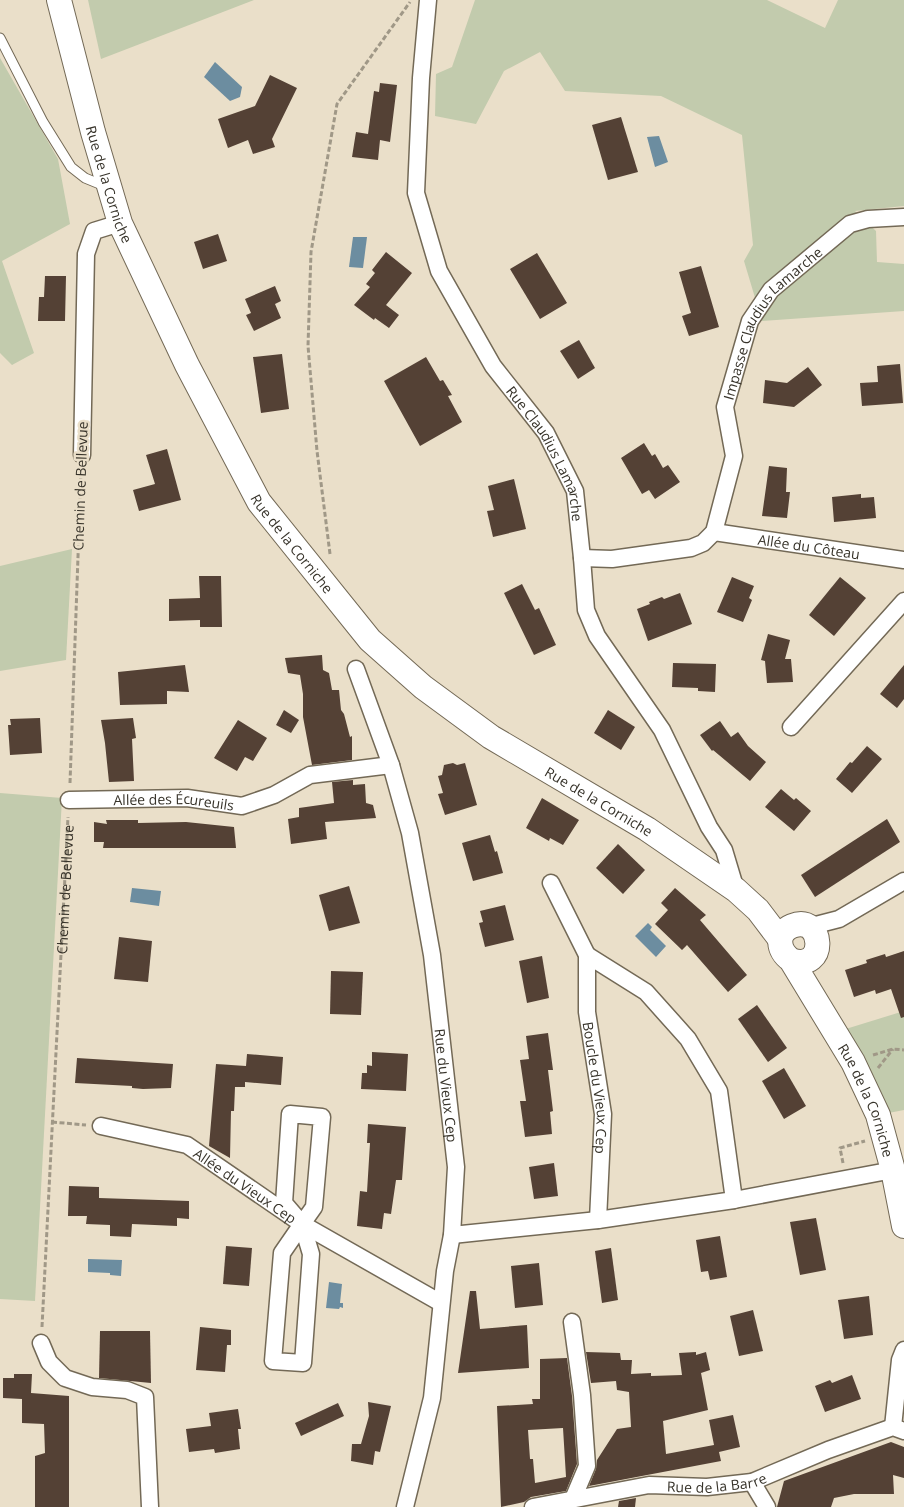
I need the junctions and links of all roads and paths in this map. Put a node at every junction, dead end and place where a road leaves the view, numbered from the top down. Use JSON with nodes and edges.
{"nodes":[{"id":1,"x":59,"y":0,"type":"edge"},
{"id":2,"x":412,"y":0,"type":"edge"},
{"id":3,"x":428,"y":0,"type":"edge"},
{"id":4,"x":0,"y":38,"type":"edge"},
{"id":5,"x":110,"y":188,"type":"junction"},
{"id":6,"x":904,"y":217,"type":"edge"},
{"id":7,"x":120,"y":223,"type":"junction"},
{"id":8,"x":82,"y":455,"type":"joint"},
{"id":9,"x":714,"y":532,"type":"junction"},
{"id":10,"x":330,"y":557,"type":"dead end"},
{"id":11,"x":582,"y":558,"type":"junction"},
{"id":12,"x":904,"y":560,"type":"edge"},
{"id":13,"x":904,"y":601,"type":"edge"},
{"id":14,"x":356,"y":668,"type":"dead end"},
{"id":15,"x":791,"y":727,"type":"dead end"},
{"id":16,"x":390,"y":765,"type":"junction"},
{"id":17,"x":69,"y":800,"type":"junction"},
{"id":18,"x":904,"y":881,"type":"edge"},
{"id":19,"x":551,"y":883,"type":"dead end"},
{"id":20,"x":736,"y":890,"type":"junction"},
{"id":21,"x":801,"y":942,"type":"junction"},
{"id":22,"x":587,"y":955,"type":"junction"},
{"id":23,"x":904,"y":1050,"type":"edge"},
{"id":24,"x":853,"y":1062,"type":"junction"},
{"id":25,"x":52,"y":1122,"type":"junction"},
{"id":26,"x":101,"y":1126,"type":"joint"},
{"id":27,"x":885,"y":1135,"type":"junction"},
{"id":28,"x":893,"y":1170,"type":"junction"},
{"id":29,"x":846,"y":1180,"type":"junction"},
{"id":30,"x":734,"y":1200,"type":"junction"},
{"id":31,"x":598,"y":1220,"type":"junction"},
{"id":32,"x":302,"y":1224,"type":"junction"},
{"id":33,"x":904,"y":1226,"type":"edge"},
{"id":34,"x":452,"y":1235,"type":"junction"},
{"id":35,"x":441,"y":1303,"type":"junction"},
{"id":36,"x":572,"y":1322,"type":"dead end"},
{"id":37,"x":41,"y":1343,"type":"joint"},
{"id":38,"x":904,"y":1350,"type":"edge"},
{"id":39,"x":898,"y":1429,"type":"edge"},
{"id":40,"x":752,"y":1482,"type":"junction"},
{"id":41,"x":573,"y":1499,"type":"junction"},
{"id":42,"x":542,"y":1506,"type":"edge"},
{"id":43,"x":150,"y":1507,"type":"edge"},
{"id":44,"x":405,"y":1507,"type":"edge"},
{"id":45,"x":767,"y":1507,"type":"edge"}],
"edges":[{"from":1,"to":5,"type":"main road","name":"Rue de la Corniche"},
{"from":2,"to":10,"type":"path"},
{"from":3,"to":11,"type":"street","name":"Rue Claudius Lamarche"},
{"from":4,"to":5,"type":"lane"},
{"from":5,"to":7,"type":"main road","name":"Rue de la Corniche"},
{"from":6,"to":9,"type":"street","name":"Impasse Claudius Lamarche"},
{"from":7,"to":8,"type":"street","name":"Chemin de Bellevue"},
{"from":7,"to":20,"type":"main road","name":"Rue de la Corniche"},
{"from":8,"to":17,"type":"path","name":"Chemin de Bellevue"},
{"from":9,"to":11,"type":"street"},
{"from":9,"to":12,"type":"street","name":"Allée du Côteau"},
{"from":11,"to":20,"type":"street","name":"Rue Claudius Lamarche"},
{"from":13,"to":15,"type":"street"},
{"from":14,"to":16,"type":"street","name":"Rue du Vieux Cep"},
{"from":16,"to":17,"type":"street","name":"Allée des Écureuils"},
{"from":16,"to":34,"type":"street","name":"Rue du Vieux Cep"},
{"from":17,"to":25,"type":"path","name":"Chemin de Bellevue"},
{"from":18,"to":21,"type":"street"},
{"from":19,"to":22,"type":"street","name":"Boucle du Vieux Cep"},
{"from":20,"to":21,"type":"main road","name":"Rue de la Corniche"},
{"from":21,"to":24,"type":"main road","name":"Rue de la Corniche"},
{"from":22,"to":30,"type":"street"},
{"from":22,"to":31,"type":"street","name":"Boucle du Vieux Cep"},
{"from":23,"to":24,"type":"path"},
{"from":24,"to":27,"type":"main road","name":"Rue de la Corniche"},
{"from":25,"to":26,"type":"path"},
{"from":25,"to":37,"type":"path","name":"Chemin de Bellevue"},
{"from":26,"to":32,"type":"street","name":"Allée du Vieux Cep"},
{"from":27,"to":28,"type":"main road","name":"Rue de la Corniche"},
{"from":27,"to":29,"type":"path"},
{"from":28,"to":29,"type":"street"},
{"from":28,"to":33,"type":"main road","name":"Rue de la Corniche"},
{"from":29,"to":30,"type":"street"},
{"from":30,"to":31,"type":"street"},
{"from":31,"to":34,"type":"street"},
{"from":32,"to":32,"type":"street","name":"Allée du Vieux Cep"},
{"from":32,"to":32,"type":"street","name":"Allée du Vieux Cep"},
{"from":32,"to":35,"type":"street","name":"Allée du Vieux Cep"},
{"from":34,"to":35,"type":"street","name":"Rue du Vieux Cep"},
{"from":35,"to":44,"type":"street","name":"Rue du Vieux Cep"},
{"from":36,"to":41,"type":"street"},
{"from":37,"to":43,"type":"street"},
{"from":38,"to":39,"type":"street","name":"Rue de la Barre"},
{"from":39,"to":40,"type":"street","name":"Rue de la Barre"},
{"from":40,"to":41,"type":"street","name":"Rue de la Barre"},
{"from":40,"to":45,"type":"street"},
{"from":41,"to":42,"type":"street","name":"Rue de la Barre"}]}
